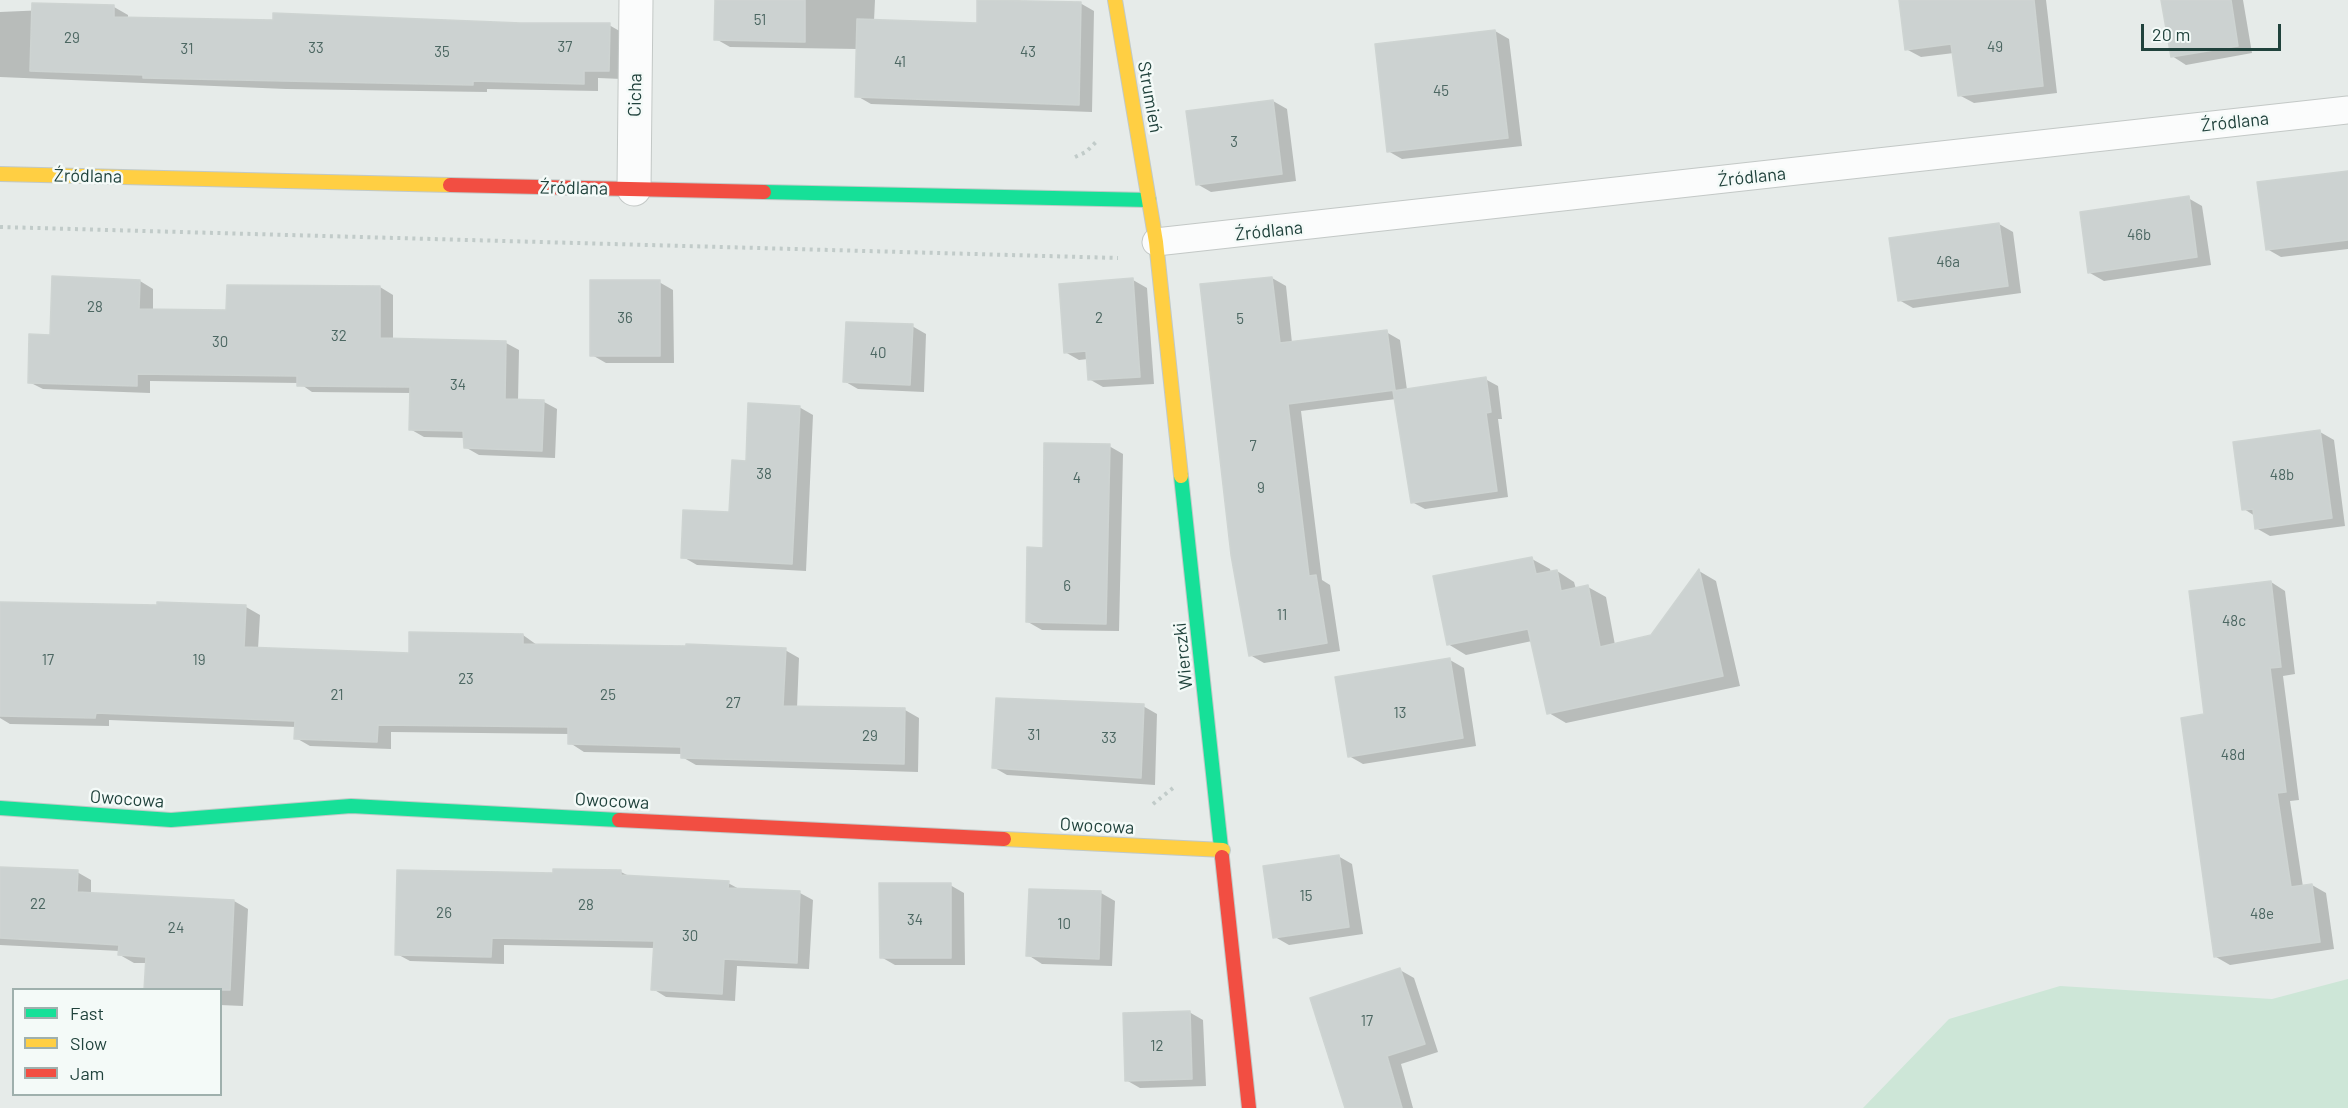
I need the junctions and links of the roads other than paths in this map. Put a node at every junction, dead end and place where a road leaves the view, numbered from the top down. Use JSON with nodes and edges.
{"nodes":[{"id":1,"x":636,"y":0,"type":"edge"},
{"id":2,"x":1115,"y":0,"type":"edge"},
{"id":3,"x":2348,"y":110,"type":"edge"},
{"id":4,"x":0,"y":174,"type":"edge"},
{"id":5,"x":634,"y":189,"type":"junction"},
{"id":6,"x":1149,"y":200,"type":"junction"},
{"id":7,"x":1157,"y":251,"type":"junction"},
{"id":8,"x":0,"y":808,"type":"edge"},
{"id":9,"x":1223,"y":850,"type":"junction"},
{"id":10,"x":1249,"y":1108,"type":"edge"}],
"edges":[{"from":1,"to":5,"type":"street","name":"Cicha"},
{"from":2,"to":6,"type":"street","name":"Strumień"},
{"from":3,"to":7,"type":"lane","name":"Źródlana"},
{"from":4,"to":5,"type":"street","name":"Źródlana"},
{"from":5,"to":6,"type":"street","name":"Źródlana"},
{"from":6,"to":7,"type":"street","name":"Wierczki"},
{"from":7,"to":9,"type":"street","name":"Wierczki"},
{"from":8,"to":9,"type":"street","name":"Owocowa"},
{"from":9,"to":10,"type":"street","name":"Wierczki"}]}
